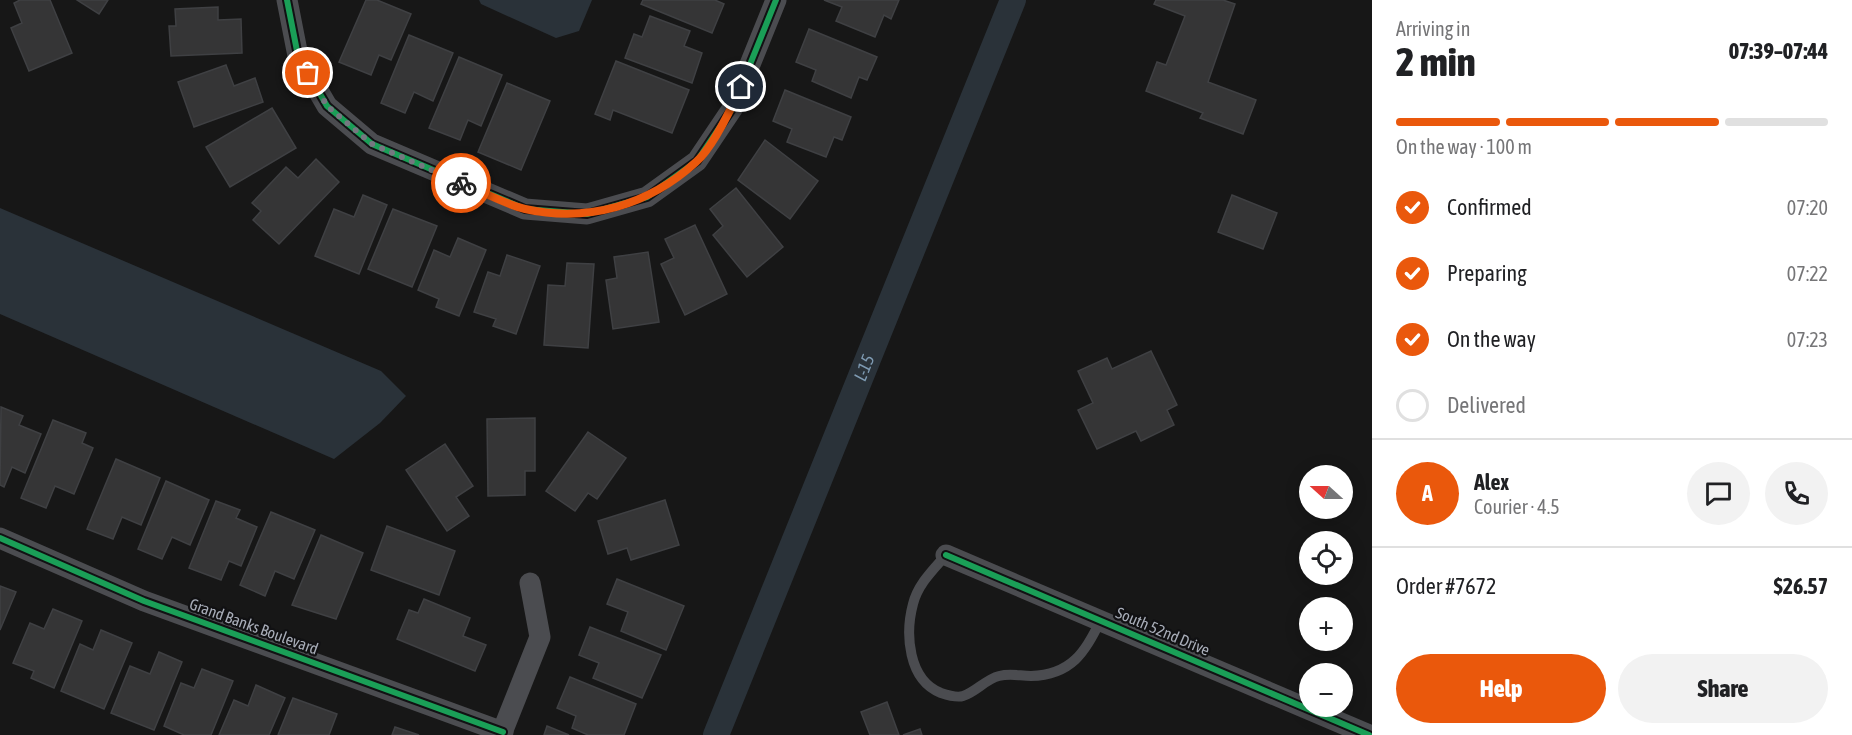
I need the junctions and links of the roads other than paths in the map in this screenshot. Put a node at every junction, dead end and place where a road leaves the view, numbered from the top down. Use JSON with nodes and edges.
{"nodes":[{"id":1,"x":287,"y":0,"type":"edge"},
{"id":2,"x":776,"y":0,"type":"edge"},
{"id":3,"x":0,"y":538,"type":"edge"},
{"id":4,"x":946,"y":555,"type":"joint"},
{"id":5,"x":530,"y":583,"type":"dead end"},
{"id":6,"x":1101,"y":619,"type":"junction"},
{"id":7,"x":502,"y":733,"type":"edge"},
{"id":8,"x":1369,"y":735,"type":"edge"}],
"edges":[{"from":1,"to":2,"type":"street"},
{"from":3,"to":7,"type":"street","name":"Grand Banks Boulevard"},
{"from":4,"to":6,"type":"street","name":"South 52nd Drive"},
{"from":4,"to":6,"type":"lane"},
{"from":5,"to":7,"type":"street"},
{"from":6,"to":8,"type":"street","name":"South 52nd Drive"}]}
